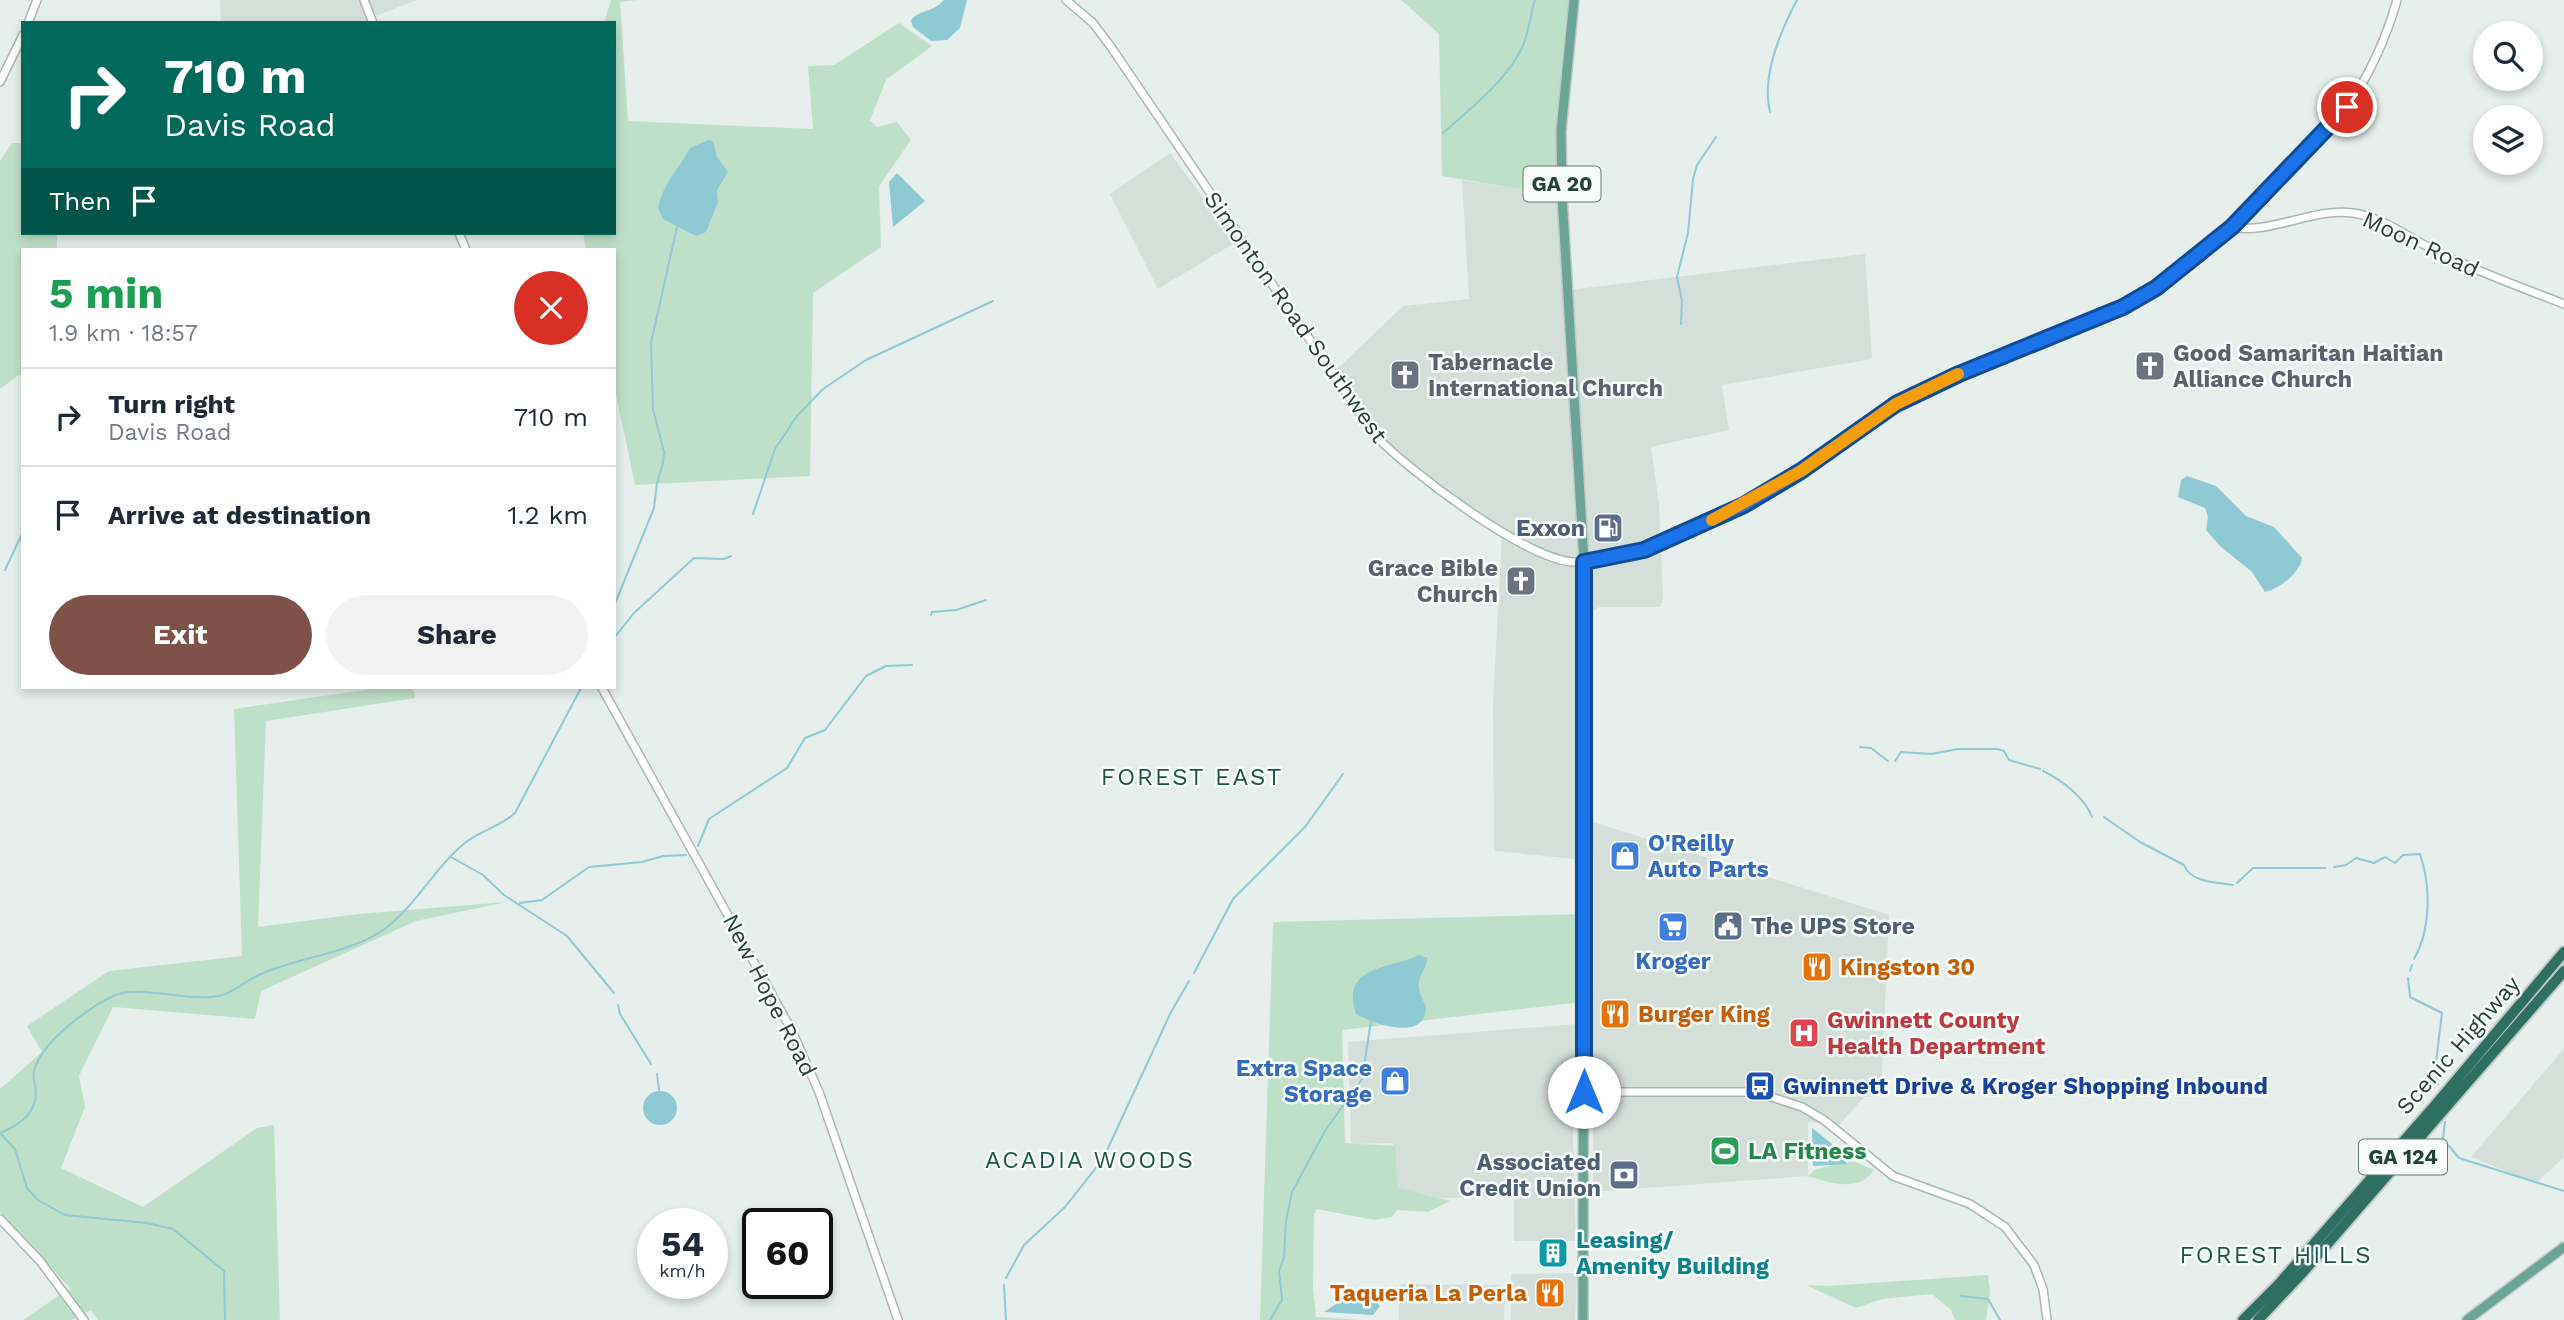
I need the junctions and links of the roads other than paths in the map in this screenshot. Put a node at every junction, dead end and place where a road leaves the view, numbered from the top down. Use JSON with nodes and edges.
{"nodes":[{"id":1,"x":37,"y":0,"type":"edge"},
{"id":2,"x":364,"y":0,"type":"edge"},
{"id":3,"x":1066,"y":0,"type":"edge"},
{"id":4,"x":1574,"y":0,"type":"edge"},
{"id":5,"x":2397,"y":0,"type":"edge"},
{"id":6,"x":29,"y":21,"type":"edge"},
{"id":7,"x":372,"y":21,"type":"edge"},
{"id":8,"x":21,"y":39,"type":"edge"},
{"id":9,"x":0,"y":82,"type":"edge"},
{"id":10,"x":2232,"y":227,"type":"junction"},
{"id":11,"x":2564,"y":304,"type":"edge"},
{"id":12,"x":1584,"y":562,"type":"junction"},
{"id":13,"x":603,"y":689,"type":"edge"},
{"id":14,"x":2564,"y":953,"type":"edge"},
{"id":15,"x":2564,"y":971,"type":"edge"},
{"id":16,"x":1584,"y":1058,"type":"junction"},
{"id":17,"x":1584,"y":1092,"type":"junction"},
{"id":18,"x":1603,"y":1092,"type":"junction"},
{"id":19,"x":1618,"y":1092,"type":"junction"},
{"id":20,"x":1583,"y":1122,"type":"junction"},
{"id":21,"x":0,"y":1219,"type":"edge"},
{"id":22,"x":2564,"y":1247,"type":"edge"},
{"id":23,"x":84,"y":1320,"type":"edge"},
{"id":24,"x":898,"y":1320,"type":"edge"},
{"id":25,"x":1583,"y":1320,"type":"edge"},
{"id":26,"x":2047,"y":1320,"type":"edge"},
{"id":27,"x":2243,"y":1320,"type":"edge"},
{"id":28,"x":2258,"y":1320,"type":"edge"},
{"id":29,"x":2467,"y":1320,"type":"edge"}],
"edges":[{"from":1,"to":6,"type":"street"},
{"from":2,"to":7,"type":"street"},
{"from":3,"to":12,"type":"street","name":"Simonton Road Southwest"},
{"from":4,"to":12,"type":"main road","number":"GA 20"},
{"from":5,"to":10,"type":"street","name":"Simonton Road Southwest"},
{"from":8,"to":9,"type":"street"},
{"from":10,"to":11,"type":"street","name":"Moon Road"},
{"from":10,"to":12,"type":"street","name":"Simonton Road Southwest"},
{"from":12,"to":16,"type":"main road","number":"GA 20"},
{"from":13,"to":24,"type":"street","name":"New Hope Road"},
{"from":14,"to":27,"type":"highway","name":"Scenic Highway","number":"GA 124"},
{"from":15,"to":28,"type":"highway","name":"Scenic Highway","number":"GA 124"},
{"from":16,"to":17,"type":"main road","number":"GA 20"},
{"from":16,"to":19,"type":"street"},
{"from":17,"to":18,"type":"street"},
{"from":17,"to":20,"type":"main road","number":"GA 20"},
{"from":18,"to":19,"type":"street"},
{"from":18,"to":20,"type":"street"},
{"from":19,"to":26,"type":"street"},
{"from":20,"to":25,"type":"main road","number":"GA 20"},
{"from":21,"to":23,"type":"street"},
{"from":22,"to":29,"type":"main road"}]}
